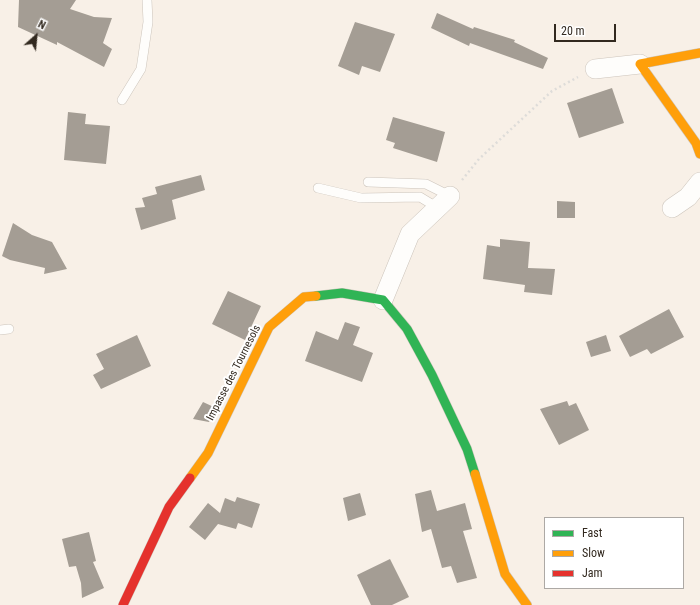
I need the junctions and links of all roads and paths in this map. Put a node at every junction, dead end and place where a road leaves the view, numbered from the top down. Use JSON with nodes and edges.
{"nodes":[{"id":1,"x":147,"y":0,"type":"edge"},
{"id":2,"x":700,"y":53,"type":"edge"},
{"id":3,"x":640,"y":64,"type":"junction"},
{"id":4,"x":595,"y":69,"type":"joint"},
{"id":5,"x":122,"y":100,"type":"dead end"},
{"id":6,"x":700,"y":154,"type":"edge"},
{"id":7,"x":368,"y":182,"type":"dead end"},
{"id":8,"x":700,"y":182,"type":"edge"},
{"id":9,"x":318,"y":188,"type":"dead end"},
{"id":10,"x":444,"y":202,"type":"junction"},
{"id":11,"x":672,"y":208,"type":"dead end"},
{"id":12,"x":383,"y":300,"type":"junction"},
{"id":13,"x":123,"y":605,"type":"edge"},
{"id":14,"x":526,"y":605,"type":"edge"}],
"edges":[{"from":1,"to":5,"type":"lane"},
{"from":2,"to":3,"type":"street"},
{"from":3,"to":4,"type":"street"},
{"from":3,"to":6,"type":"street"},
{"from":4,"to":10,"type":"path"},
{"from":7,"to":10,"type":"lane"},
{"from":8,"to":11,"type":"street"},
{"from":9,"to":10,"type":"lane"},
{"from":10,"to":12,"type":"street"},
{"from":12,"to":13,"type":"street","name":"Impasse des Tournesols"},
{"from":12,"to":14,"type":"street"}]}
